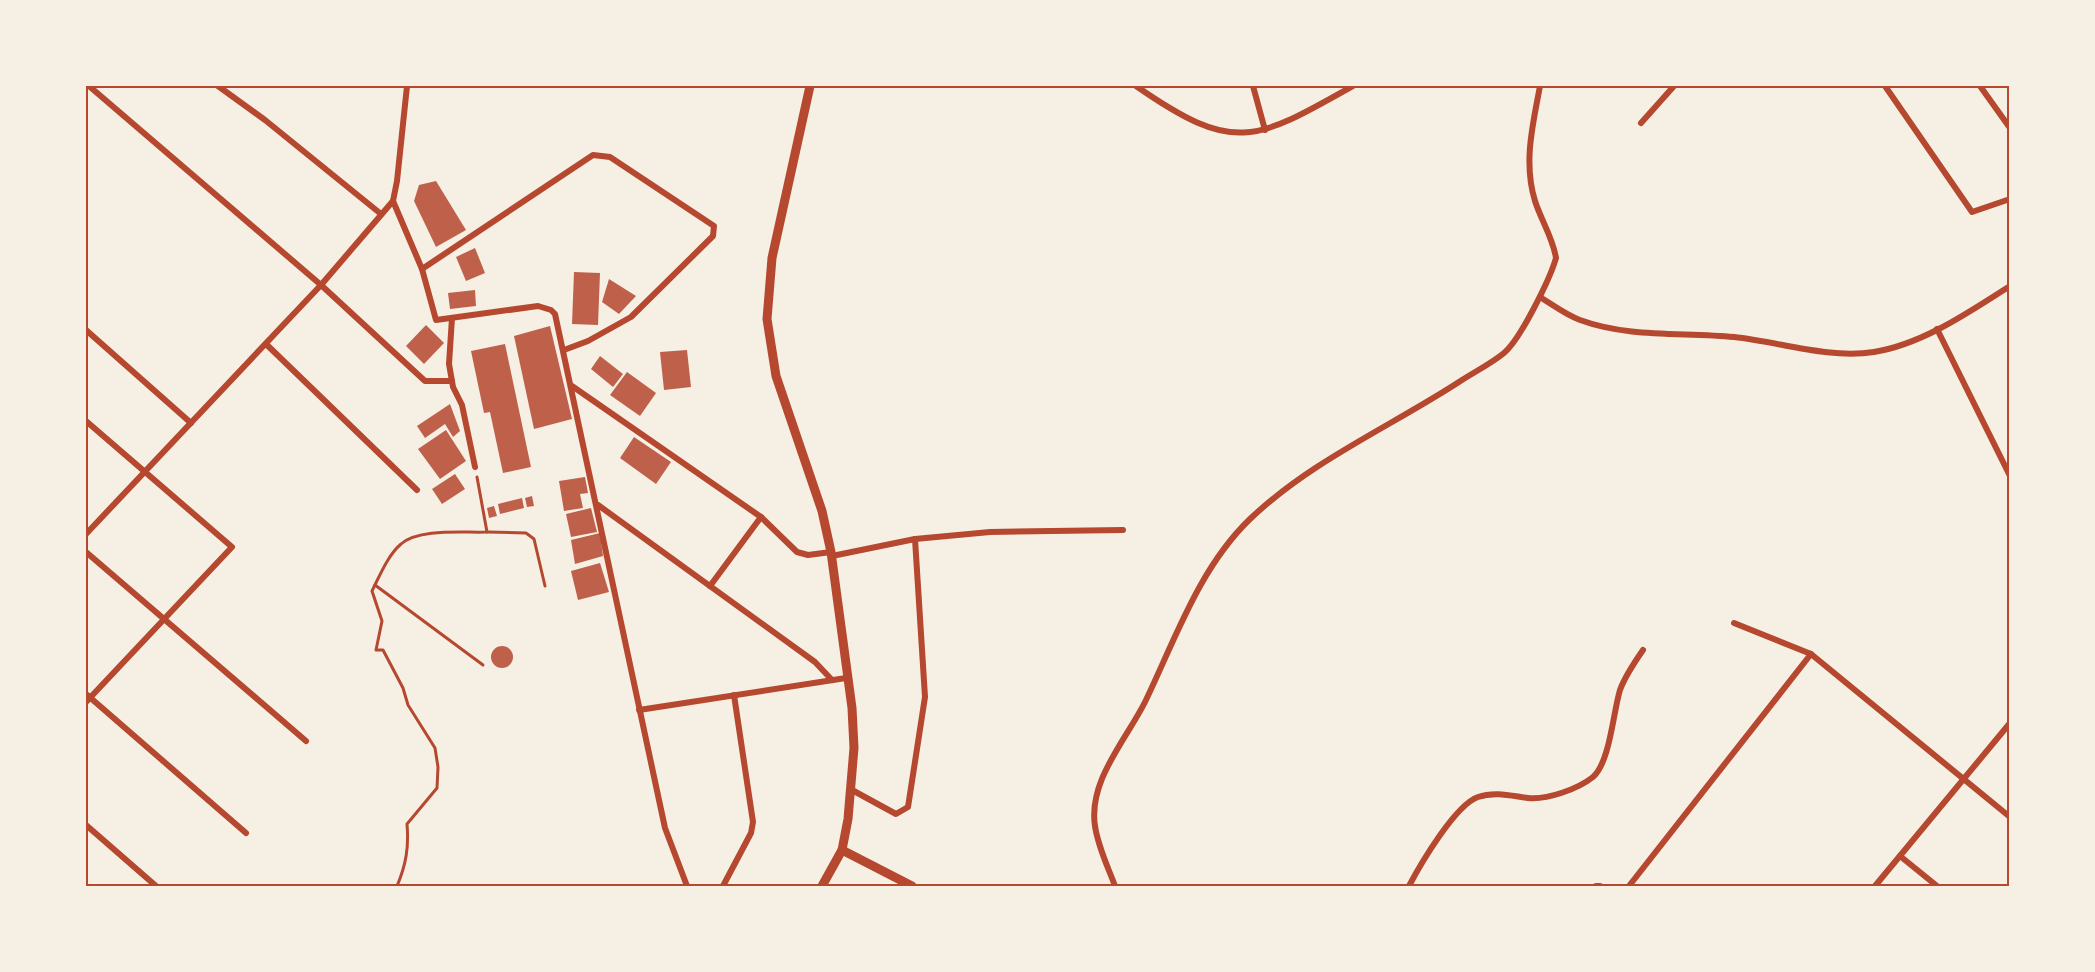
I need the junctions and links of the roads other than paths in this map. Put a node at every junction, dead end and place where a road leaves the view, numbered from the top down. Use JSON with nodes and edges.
{"nodes":[{"id":1,"x":89,"y":86,"type":"edge"},
{"id":2,"x":218,"y":86,"type":"edge"},
{"id":3,"x":408,"y":86,"type":"edge"},
{"id":4,"x":810,"y":86,"type":"edge"},
{"id":5,"x":1136,"y":86,"type":"edge"},
{"id":6,"x":1252,"y":86,"type":"edge"},
{"id":7,"x":1353,"y":86,"type":"edge"},
{"id":8,"x":1540,"y":86,"type":"edge"},
{"id":9,"x":1674,"y":86,"type":"edge"},
{"id":10,"x":1885,"y":86,"type":"edge"},
{"id":11,"x":1980,"y":86,"type":"edge"},
{"id":12,"x":1641,"y":123,"type":"dead end"},
{"id":13,"x":2010,"y":128,"type":"edge"},
{"id":14,"x":1265,"y":130,"type":"junction"},
{"id":15,"x":2010,"y":199,"type":"edge"},
{"id":16,"x":393,"y":201,"type":"junction"},
{"id":17,"x":381,"y":214,"type":"junction"},
{"id":18,"x":422,"y":269,"type":"junction"},
{"id":19,"x":321,"y":285,"type":"junction"},
{"id":20,"x":2010,"y":286,"type":"edge"},
{"id":21,"x":1540,"y":297,"type":"junction"},
{"id":22,"x":452,"y":318,"type":"junction"},
{"id":23,"x":1937,"y":329,"type":"junction"},
{"id":24,"x":86,"y":330,"type":"edge"},
{"id":25,"x":266,"y":344,"type":"junction"},
{"id":26,"x":564,"y":350,"type":"junction"},
{"id":27,"x":452,"y":381,"type":"junction"},
{"id":28,"x":572,"y":386,"type":"junction"},
{"id":29,"x":86,"y":421,"type":"edge"},
{"id":30,"x":191,"y":423,"type":"junction"},
{"id":31,"x":475,"y":467,"type":"road end"},
{"id":32,"x":145,"y":472,"type":"junction"},
{"id":33,"x":2010,"y":476,"type":"edge"},
{"id":34,"x":417,"y":490,"type":"dead end"},
{"id":35,"x":598,"y":505,"type":"junction"},
{"id":36,"x":761,"y":517,"type":"junction"},
{"id":37,"x":1123,"y":530,"type":"dead end"},
{"id":38,"x":86,"y":534,"type":"edge"},
{"id":39,"x":915,"y":539,"type":"junction"},
{"id":40,"x":86,"y":552,"type":"edge"},
{"id":41,"x":831,"y":554,"type":"junction"},
{"id":42,"x":710,"y":586,"type":"junction"},
{"id":43,"x":164,"y":619,"type":"junction"},
{"id":44,"x":1734,"y":623,"type":"dead end"},
{"id":45,"x":1643,"y":650,"type":"dead end"},
{"id":46,"x":1811,"y":654,"type":"junction"},
{"id":47,"x":846,"y":678,"type":"junction"},
{"id":48,"x":832,"y":680,"type":"junction"},
{"id":49,"x":734,"y":695,"type":"junction"},
{"id":50,"x":87,"y":698,"type":"edge"},
{"id":51,"x":639,"y":710,"type":"junction"},
{"id":52,"x":2010,"y":723,"type":"edge"},
{"id":53,"x":306,"y":741,"type":"dead end"},
{"id":54,"x":1963,"y":779,"type":"junction"},
{"id":55,"x":852,"y":790,"type":"junction"},
{"id":56,"x":2010,"y":817,"type":"edge"},
{"id":57,"x":86,"y":825,"type":"edge"},
{"id":58,"x":246,"y":833,"type":"dead end"},
{"id":59,"x":842,"y":850,"type":"junction"},
{"id":60,"x":1900,"y":856,"type":"junction"},
{"id":61,"x":156,"y":886,"type":"edge"},
{"id":62,"x":687,"y":886,"type":"edge"},
{"id":63,"x":723,"y":886,"type":"edge"},
{"id":64,"x":822,"y":886,"type":"edge"},
{"id":65,"x":912,"y":886,"type":"edge"},
{"id":66,"x":1115,"y":886,"type":"edge"},
{"id":67,"x":1409,"y":886,"type":"edge"},
{"id":68,"x":1629,"y":886,"type":"edge"},
{"id":69,"x":1875,"y":886,"type":"edge"},
{"id":70,"x":1937,"y":886,"type":"edge"}],
"edges":[{"from":1,"to":19,"type":"street"},
{"from":2,"to":17,"type":"street"},
{"from":3,"to":16,"type":"street"},
{"from":4,"to":41,"type":"street"},
{"from":5,"to":14,"type":"street"},
{"from":6,"to":14,"type":"street"},
{"from":7,"to":14,"type":"street"},
{"from":8,"to":21,"type":"street"},
{"from":9,"to":12,"type":"street"},
{"from":10,"to":15,"type":"street"},
{"from":11,"to":13,"type":"street"},
{"from":16,"to":17,"type":"street"},
{"from":16,"to":18,"type":"street"},
{"from":17,"to":19,"type":"street"},
{"from":18,"to":22,"type":"street"},
{"from":18,"to":26,"type":"street"},
{"from":19,"to":25,"type":"street"},
{"from":19,"to":27,"type":"street"},
{"from":20,"to":23,"type":"street"},
{"from":21,"to":23,"type":"street"},
{"from":21,"to":66,"type":"street"},
{"from":22,"to":26,"type":"street"},
{"from":22,"to":27,"type":"street"},
{"from":23,"to":33,"type":"street"},
{"from":24,"to":30,"type":"street"},
{"from":25,"to":30,"type":"street"},
{"from":25,"to":34,"type":"street"},
{"from":26,"to":28,"type":"street"},
{"from":27,"to":31,"type":"street"},
{"from":28,"to":35,"type":"street"},
{"from":28,"to":36,"type":"street"},
{"from":29,"to":32,"type":"street"},
{"from":30,"to":32,"type":"street"},
{"from":32,"to":38,"type":"street"},
{"from":32,"to":43,"type":"street"},
{"from":35,"to":42,"type":"street"},
{"from":35,"to":51,"type":"street"},
{"from":36,"to":41,"type":"street"},
{"from":36,"to":42,"type":"street"},
{"from":37,"to":39,"type":"street"},
{"from":39,"to":41,"type":"street"},
{"from":39,"to":55,"type":"street"},
{"from":40,"to":43,"type":"street"},
{"from":41,"to":47,"type":"street"},
{"from":42,"to":48,"type":"street"},
{"from":43,"to":50,"type":"street"},
{"from":43,"to":53,"type":"street"},
{"from":44,"to":46,"type":"street"},
{"from":45,"to":67,"type":"street"},
{"from":46,"to":54,"type":"street"},
{"from":46,"to":68,"type":"street"},
{"from":47,"to":48,"type":"street"},
{"from":47,"to":55,"type":"street"},
{"from":48,"to":49,"type":"street"},
{"from":49,"to":51,"type":"street"},
{"from":49,"to":63,"type":"street"},
{"from":50,"to":58,"type":"street"},
{"from":51,"to":62,"type":"street"},
{"from":52,"to":54,"type":"street"},
{"from":54,"to":56,"type":"street"},
{"from":54,"to":60,"type":"street"},
{"from":55,"to":59,"type":"street"},
{"from":57,"to":61,"type":"street"},
{"from":59,"to":64,"type":"street"},
{"from":59,"to":65,"type":"street"},
{"from":60,"to":69,"type":"street"},
{"from":60,"to":70,"type":"street"}]}
